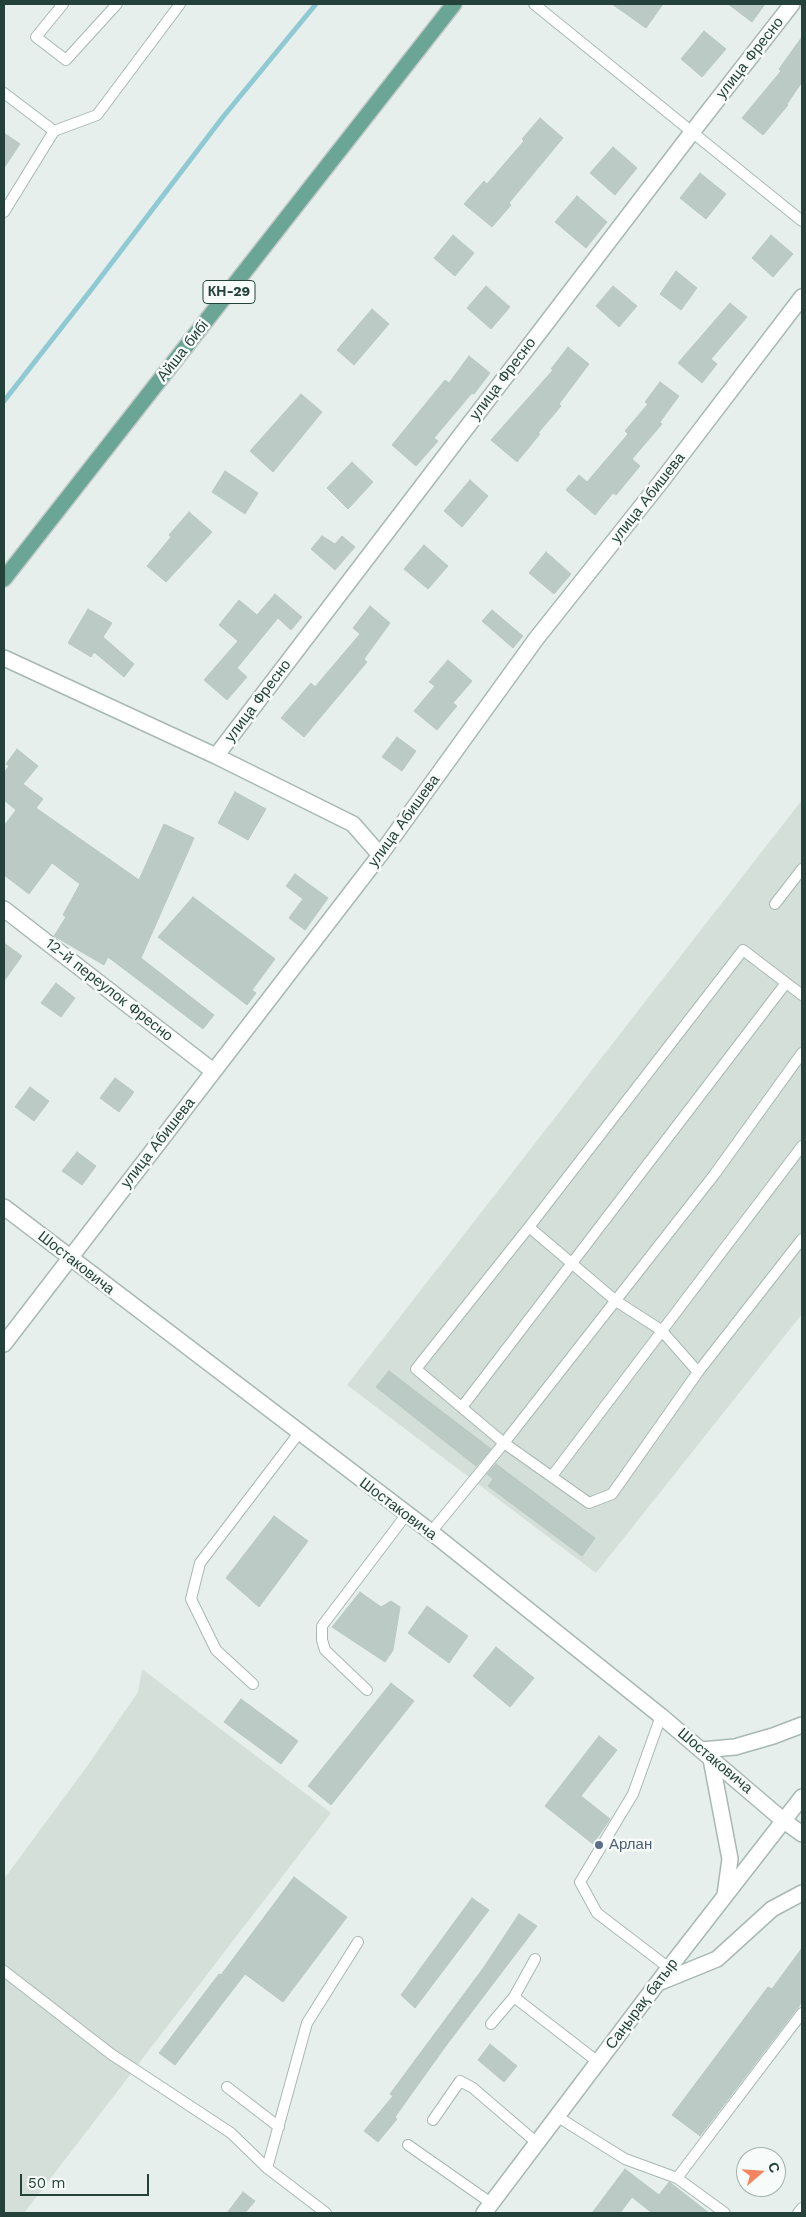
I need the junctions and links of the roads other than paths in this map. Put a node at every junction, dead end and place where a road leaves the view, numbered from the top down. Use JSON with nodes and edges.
{"nodes":[{"id":1,"x":63,"y":4,"type":"edge"},
{"id":2,"x":117,"y":4,"type":"edge"},
{"id":3,"x":180,"y":4,"type":"edge"},
{"id":4,"x":454,"y":4,"type":"edge"},
{"id":5,"x":534,"y":4,"type":"edge"},
{"id":6,"x":792,"y":4,"type":"edge"},
{"id":7,"x":4,"y":93,"type":"edge"},
{"id":8,"x":54,"y":131,"type":"junction"},
{"id":9,"x":693,"y":131,"type":"junction"},
{"id":10,"x":4,"y":212,"type":"edge"},
{"id":11,"x":802,"y":221,"type":"edge"},
{"id":12,"x":802,"y":297,"type":"edge"},
{"id":13,"x":4,"y":579,"type":"edge"},
{"id":14,"x":4,"y":658,"type":"edge"},
{"id":15,"x":216,"y":756,"type":"junction"},
{"id":16,"x":380,"y":855,"type":"junction"},
{"id":17,"x":802,"y":869,"type":"edge"},
{"id":18,"x":775,"y":904,"type":"dead end"},
{"id":19,"x":4,"y":908,"type":"edge"},
{"id":20,"x":786,"y":983,"type":"junction"},
{"id":21,"x":802,"y":995,"type":"edge"},
{"id":22,"x":802,"y":1053,"type":"edge"},
{"id":23,"x":213,"y":1072,"type":"junction"},
{"id":24,"x":802,"y":1146,"type":"edge"},
{"id":25,"x":4,"y":1207,"type":"edge"},
{"id":26,"x":528,"y":1227,"type":"junction"},
{"id":27,"x":802,"y":1239,"type":"edge"},
{"id":28,"x":69,"y":1258,"type":"junction"},
{"id":29,"x":572,"y":1264,"type":"junction"},
{"id":30,"x":616,"y":1301,"type":"junction"},
{"id":31,"x":661,"y":1330,"type":"junction"},
{"id":32,"x":4,"y":1344,"type":"edge"},
{"id":33,"x":698,"y":1372,"type":"junction"},
{"id":34,"x":462,"y":1407,"type":"junction"},
{"id":35,"x":299,"y":1433,"type":"junction"},
{"id":36,"x":504,"y":1443,"type":"junction"},
{"id":37,"x":552,"y":1476,"type":"junction"},
{"id":38,"x":406,"y":1515,"type":"junction"},
{"id":39,"x":430,"y":1532,"type":"junction"},
{"id":40,"x":253,"y":1684,"type":"dead end"},
{"id":41,"x":367,"y":1690,"type":"dead end"},
{"id":42,"x":661,"y":1716,"type":"junction"},
{"id":43,"x":802,"y":1725,"type":"edge"},
{"id":44,"x":706,"y":1754,"type":"junction"},
{"id":45,"x":802,"y":1797,"type":"edge"},
{"id":46,"x":784,"y":1821,"type":"junction"},
{"id":47,"x":802,"y":1834,"type":"edge"},
{"id":48,"x":802,"y":1893,"type":"edge"},
{"id":49,"x":724,"y":1897,"type":"junction"},
{"id":50,"x":358,"y":1942,"type":"dead end"},
{"id":51,"x":535,"y":1959,"type":"dead end"},
{"id":52,"x":669,"y":1968,"type":"junction"},
{"id":53,"x":4,"y":1971,"type":"edge"},
{"id":54,"x":658,"y":1983,"type":"junction"},
{"id":55,"x":514,"y":1997,"type":"junction"},
{"id":56,"x":802,"y":2013,"type":"edge"},
{"id":57,"x":491,"y":2024,"type":"dead end"},
{"id":58,"x":598,"y":2062,"type":"junction"},
{"id":59,"x":227,"y":2086,"type":"dead end"},
{"id":60,"x":558,"y":2117,"type":"junction"},
{"id":61,"x":433,"y":2120,"type":"dead end"},
{"id":62,"x":279,"y":2127,"type":"junction"},
{"id":63,"x":537,"y":2143,"type":"junction"},
{"id":64,"x":408,"y":2145,"type":"dead end"},
{"id":65,"x":267,"y":2168,"type":"junction"},
{"id":66,"x":677,"y":2178,"type":"junction"},
{"id":67,"x":487,"y":2208,"type":"edge"},
{"id":68,"x":802,"y":2208,"type":"edge"},
{"id":69,"x":326,"y":2213,"type":"edge"},
{"id":70,"x":726,"y":2213,"type":"edge"},
{"id":71,"x":798,"y":2213,"type":"edge"}],
"edges":[{"from":1,"to":2,"type":"lane"},
{"from":3,"to":8,"type":"lane"},
{"from":4,"to":13,"type":"main road","name":"Айша бибі","number":"КН-29"},
{"from":5,"to":9,"type":"lane"},
{"from":6,"to":9,"type":"street","name":"улица Фресно"},
{"from":7,"to":8,"type":"lane"},
{"from":8,"to":10,"type":"lane"},
{"from":9,"to":11,"type":"lane"},
{"from":9,"to":15,"type":"street","name":"улица Фресно"},
{"from":12,"to":16,"type":"street","name":"улица Абишева"},
{"from":14,"to":15,"type":"street"},
{"from":15,"to":16,"type":"street"},
{"from":16,"to":23,"type":"street","name":"улица Абишева"},
{"from":17,"to":18,"type":"lane"},
{"from":19,"to":23,"type":"street","name":"12-й переулок Фресно"},
{"from":20,"to":21,"type":"lane"},
{"from":20,"to":26,"type":"lane"},
{"from":20,"to":29,"type":"lane"},
{"from":22,"to":30,"type":"lane"},
{"from":23,"to":28,"type":"street","name":"улица Абишева"},
{"from":24,"to":31,"type":"lane"},
{"from":25,"to":28,"type":"street","name":"Шостаковича"},
{"from":26,"to":29,"type":"lane"},
{"from":26,"to":34,"type":"lane"},
{"from":27,"to":33,"type":"lane"},
{"from":28,"to":32,"type":"street","name":"улица Абишева"},
{"from":28,"to":35,"type":"street","name":"Шостаковича"},
{"from":29,"to":30,"type":"lane"},
{"from":29,"to":34,"type":"lane"},
{"from":30,"to":31,"type":"lane"},
{"from":30,"to":36,"type":"lane"},
{"from":31,"to":33,"type":"lane"},
{"from":31,"to":37,"type":"lane"},
{"from":33,"to":37,"type":"lane"},
{"from":34,"to":36,"type":"lane"},
{"from":35,"to":38,"type":"street","name":"Шостаковича"},
{"from":35,"to":40,"type":"lane"},
{"from":36,"to":37,"type":"lane"},
{"from":36,"to":39,"type":"lane"},
{"from":38,"to":39,"type":"street","name":"Шостаковича"},
{"from":38,"to":41,"type":"lane"},
{"from":39,"to":42,"type":"street","name":"Шостаковича"},
{"from":42,"to":44,"type":"street","name":"Шостаковича"},
{"from":42,"to":52,"type":"lane"},
{"from":43,"to":44,"type":"street"},
{"from":44,"to":46,"type":"street","name":"Шостаковича"},
{"from":44,"to":49,"type":"street"},
{"from":45,"to":46,"type":"street","name":"Саңырақ батыр"},
{"from":46,"to":47,"type":"street","name":"Шостаковича"},
{"from":46,"to":49,"type":"street","name":"Саңырақ батыр"},
{"from":48,"to":54,"type":"street"},
{"from":49,"to":52,"type":"street","name":"Саңырақ батыр"},
{"from":50,"to":62,"type":"lane"},
{"from":51,"to":55,"type":"lane"},
{"from":52,"to":54,"type":"street","name":"Саңырақ батыр"},
{"from":53,"to":65,"type":"lane"},
{"from":54,"to":58,"type":"street","name":"Саңырақ батыр"},
{"from":55,"to":57,"type":"lane"},
{"from":55,"to":58,"type":"lane"},
{"from":56,"to":66,"type":"lane"},
{"from":58,"to":60,"type":"street","name":"Саңырақ батыр"},
{"from":59,"to":62,"type":"lane"},
{"from":60,"to":63,"type":"street","name":"Саңырақ батыр"},
{"from":60,"to":66,"type":"lane"},
{"from":61,"to":63,"type":"lane"},
{"from":62,"to":65,"type":"lane"},
{"from":63,"to":67,"type":"street","name":"Саңырақ батыр"},
{"from":64,"to":67,"type":"lane"},
{"from":65,"to":69,"type":"lane"},
{"from":66,"to":70,"type":"lane"},
{"from":68,"to":71,"type":"lane"}]}
